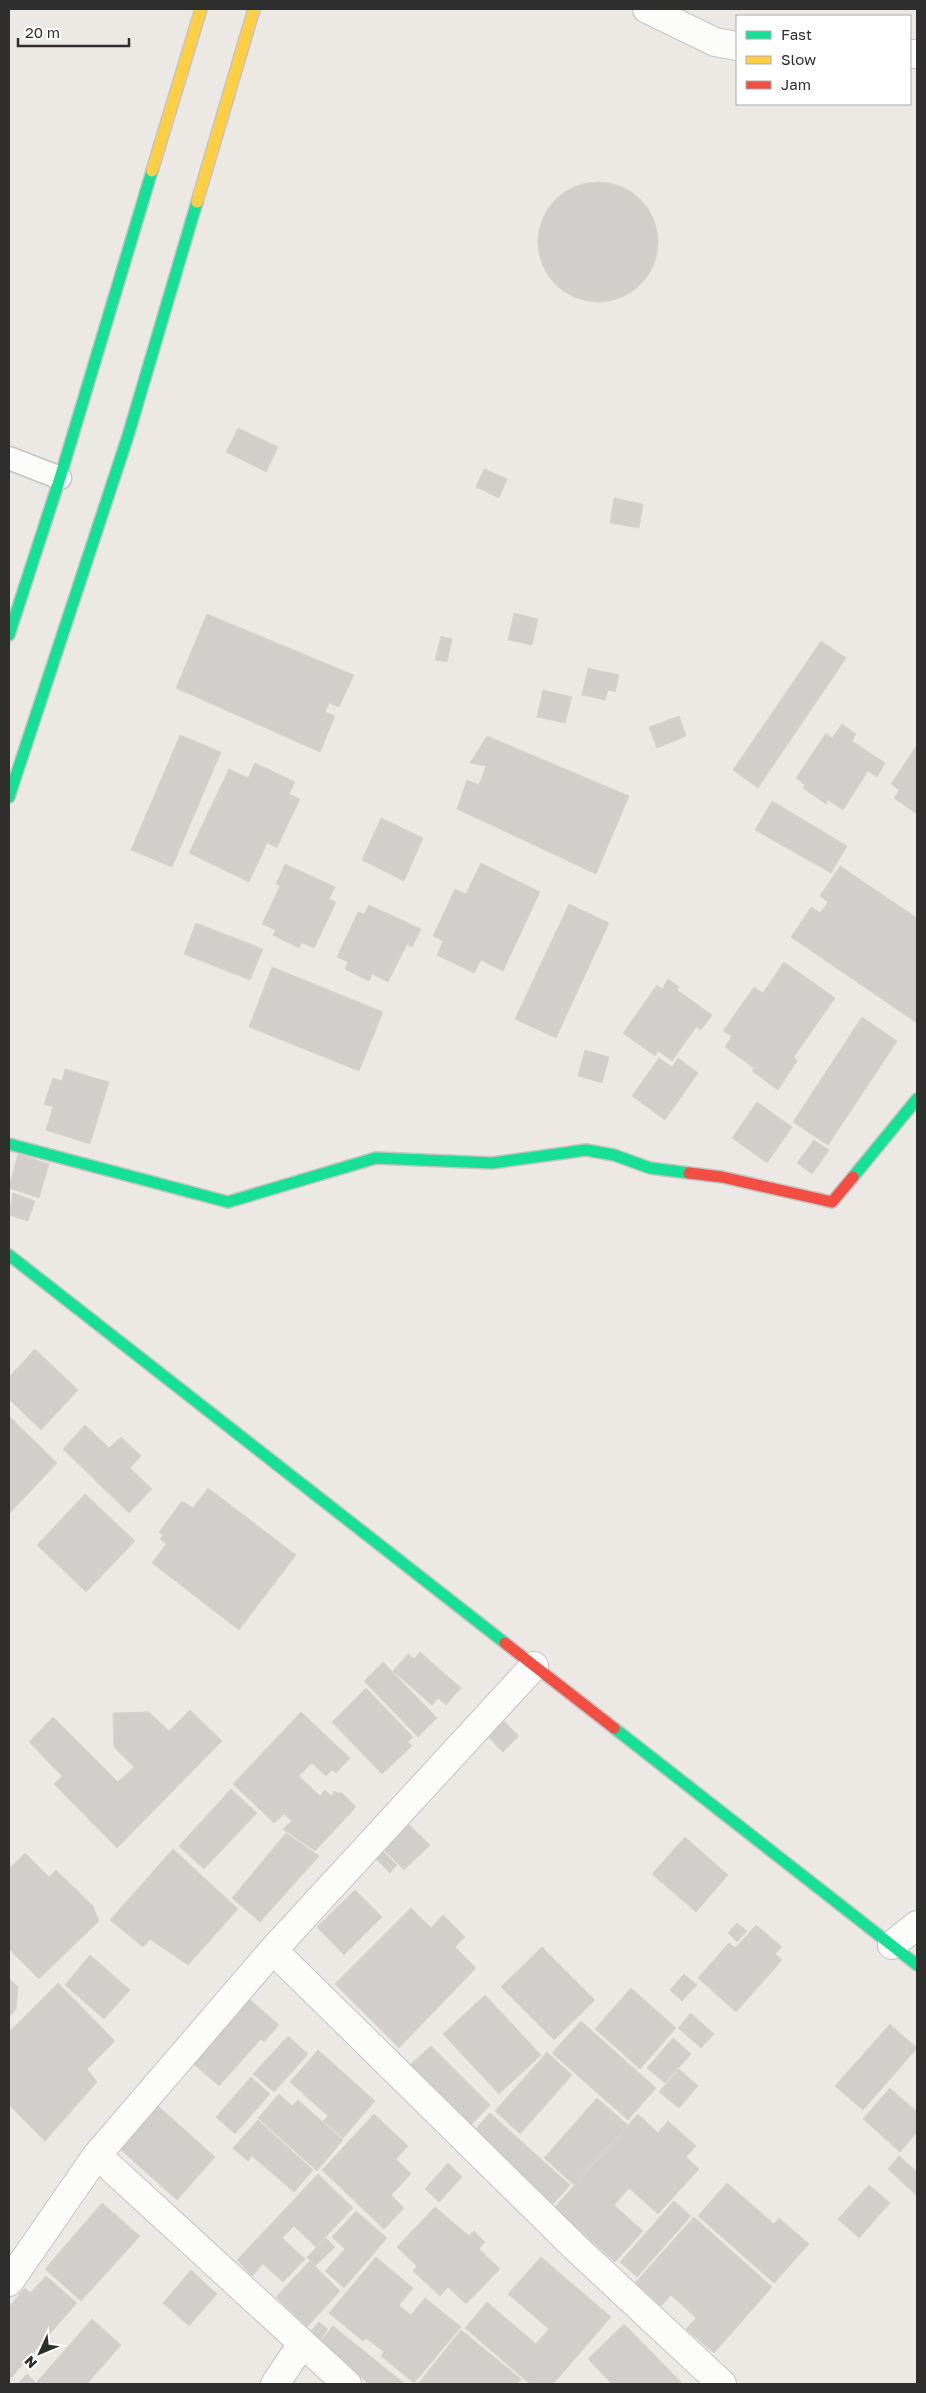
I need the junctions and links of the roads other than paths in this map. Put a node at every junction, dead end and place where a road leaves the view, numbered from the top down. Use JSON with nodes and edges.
{"nodes":[{"id":1,"x":201,"y":9,"type":"edge"},
{"id":2,"x":254,"y":9,"type":"edge"},
{"id":3,"x":647,"y":9,"type":"edge"},
{"id":4,"x":736,"y":46,"type":"edge"},
{"id":5,"x":9,"y":458,"type":"edge"},
{"id":6,"x":60,"y":478,"type":"junction"},
{"id":7,"x":9,"y":635,"type":"edge"},
{"id":8,"x":9,"y":798,"type":"edge"},
{"id":9,"x":917,"y":1099,"type":"edge"},
{"id":10,"x":9,"y":1144,"type":"edge"},
{"id":11,"x":9,"y":1255,"type":"edge"},
{"id":12,"x":534,"y":1666,"type":"junction"},
{"id":13,"x":917,"y":1925,"type":"edge"},
{"id":14,"x":892,"y":1945,"type":"junction"},
{"id":15,"x":273,"y":1950,"type":"junction"},
{"id":16,"x":917,"y":1965,"type":"edge"},
{"id":17,"x":97,"y":2155,"type":"junction"},
{"id":18,"x":9,"y":2282,"type":"edge"},
{"id":19,"x":302,"y":2344,"type":"junction"},
{"id":20,"x":275,"y":2384,"type":"edge"},
{"id":21,"x":347,"y":2384,"type":"edge"},
{"id":22,"x":722,"y":2384,"type":"edge"}],
"edges":[{"from":1,"to":6,"type":"street"},
{"from":2,"to":8,"type":"street"},
{"from":3,"to":4,"type":"street"},
{"from":5,"to":6,"type":"lane"},
{"from":6,"to":7,"type":"street"},
{"from":9,"to":10,"type":"street"},
{"from":11,"to":12,"type":"street"},
{"from":12,"to":14,"type":"street"},
{"from":12,"to":15,"type":"street"},
{"from":13,"to":14,"type":"street"},
{"from":14,"to":16,"type":"street"},
{"from":15,"to":17,"type":"street"},
{"from":15,"to":22,"type":"street"},
{"from":17,"to":18,"type":"street"},
{"from":17,"to":19,"type":"street"},
{"from":19,"to":20,"type":"street"},
{"from":19,"to":21,"type":"street"}]}
